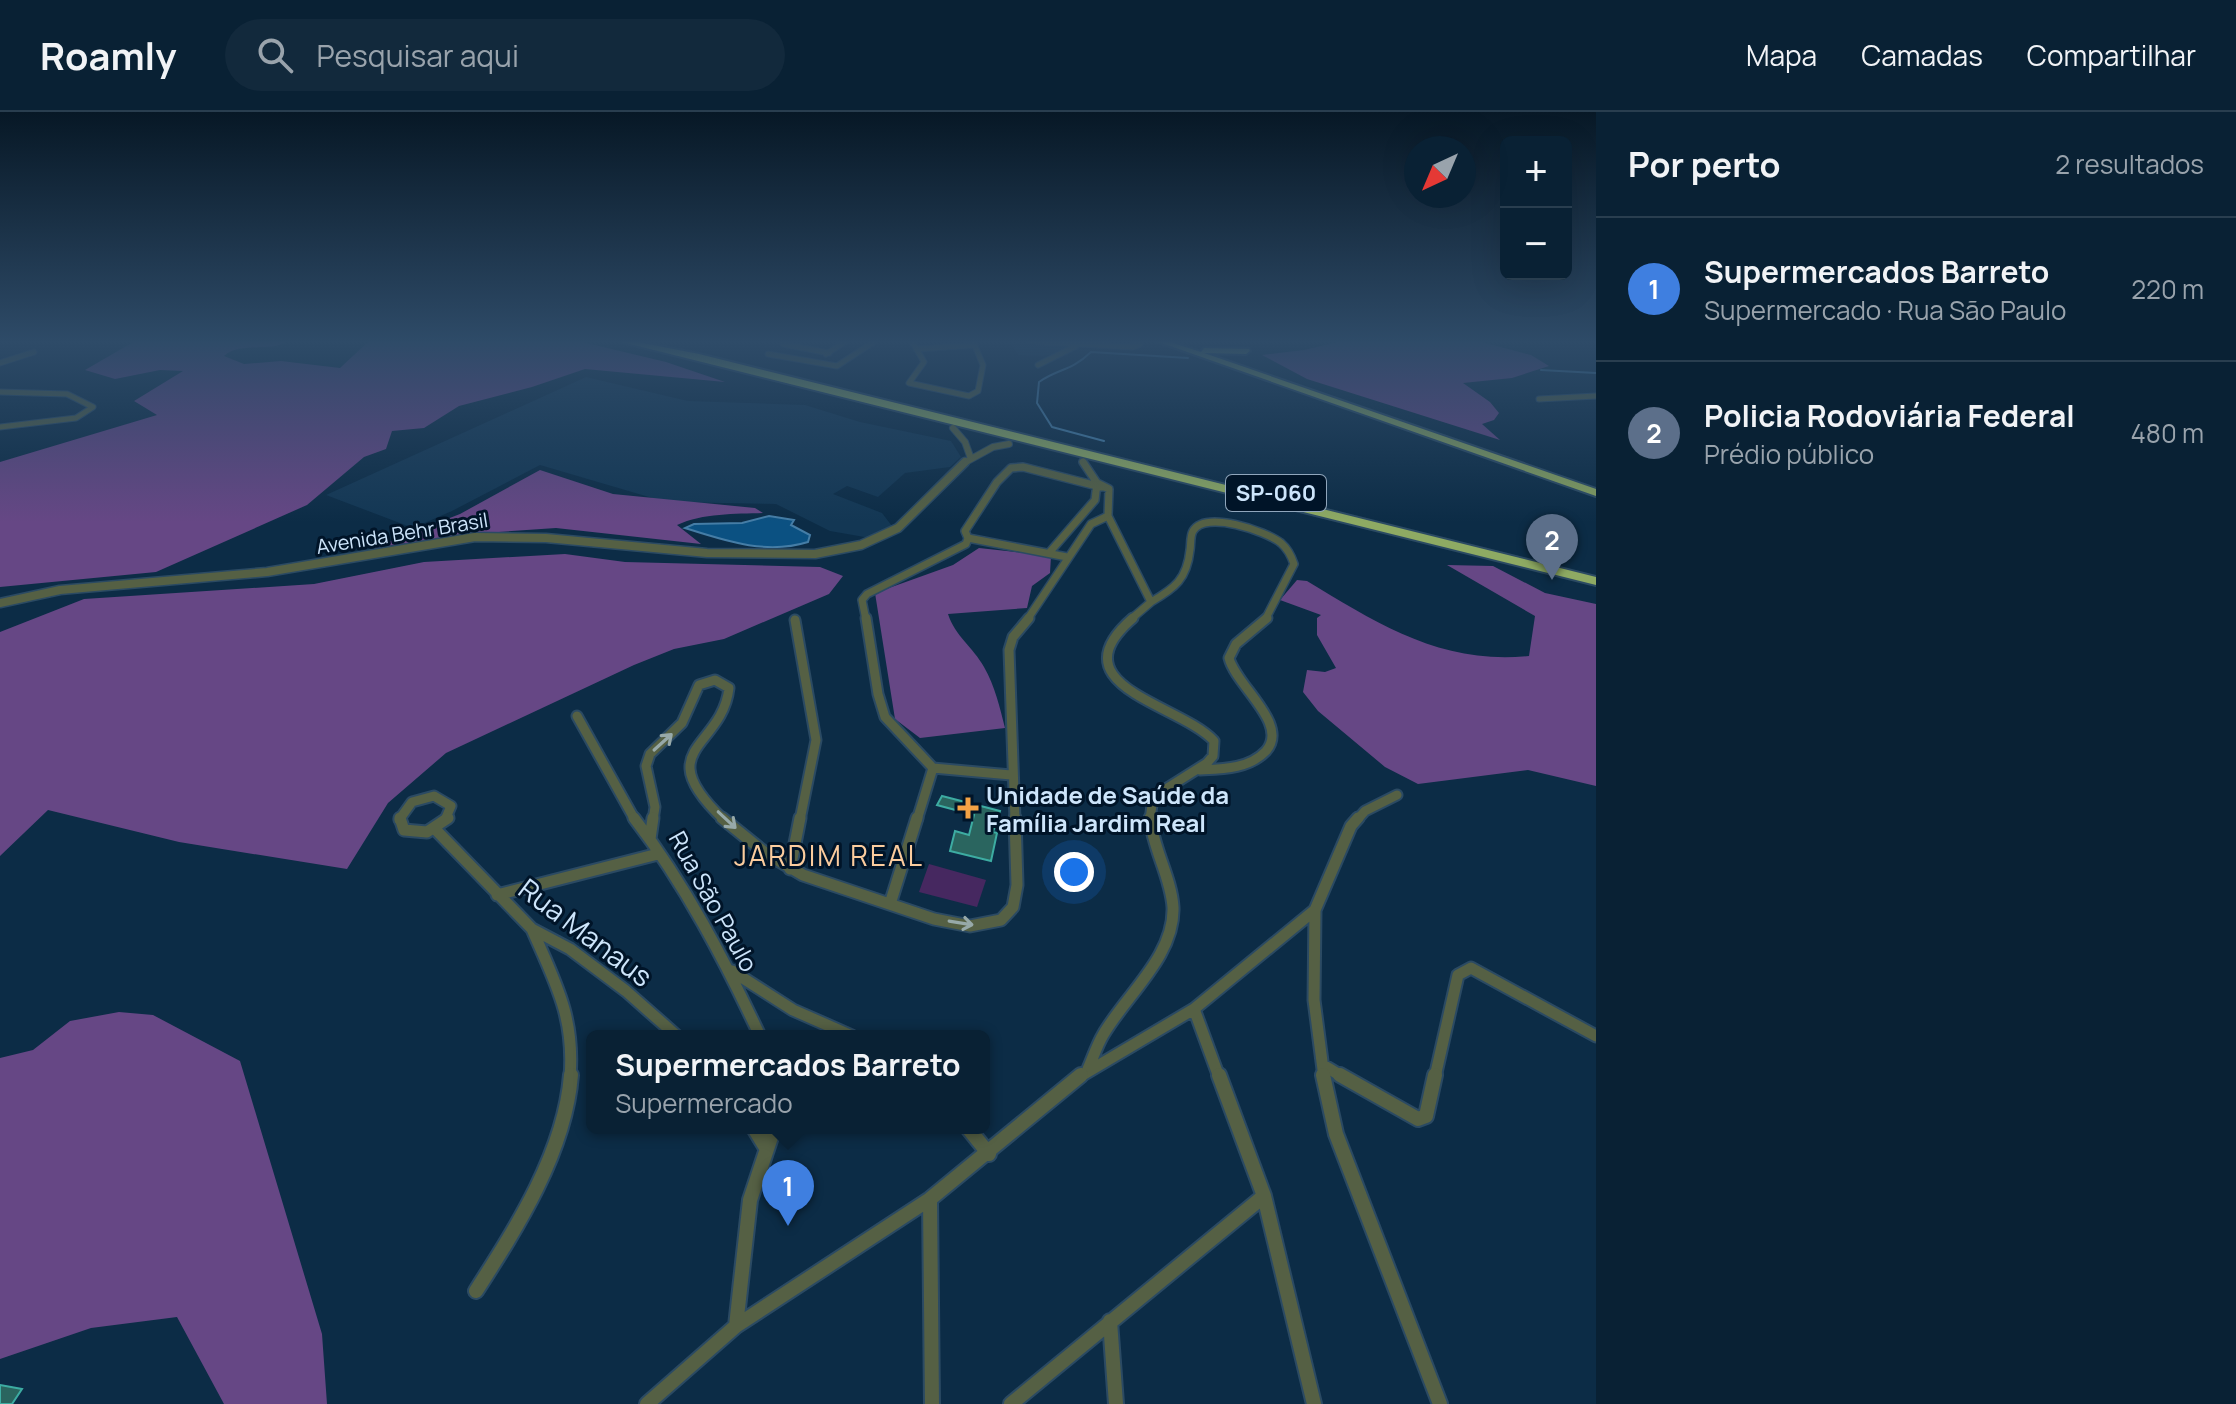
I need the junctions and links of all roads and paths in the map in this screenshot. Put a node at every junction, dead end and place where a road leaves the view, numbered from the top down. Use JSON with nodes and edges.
{"nodes":[{"id":1,"x":83,"y":401,"type":"edge"},
{"id":2,"x":869,"y":401,"type":"edge"},
{"id":3,"x":872,"y":401,"type":"edge"},
{"id":4,"x":894,"y":401,"type":"edge"},
{"id":5,"x":1336,"y":401,"type":"edge"},
{"id":6,"x":1339,"y":401,"type":"edge"},
{"id":7,"x":0,"y":427,"type":"edge"},
{"id":8,"x":953,"y":428,"type":"junction"},
{"id":9,"x":1009,"y":444,"type":"junction"},
{"id":10,"x":970,"y":456,"type":"junction"},
{"id":11,"x":1083,"y":462,"type":"junction"},
{"id":12,"x":1175,"y":476,"type":"junction"},
{"id":13,"x":1097,"y":485,"type":"junction"},
{"id":14,"x":1596,"y":490,"type":"edge"},
{"id":15,"x":1084,"y":515,"type":"junction"},
{"id":16,"x":1108,"y":516,"type":"junction"},
{"id":17,"x":968,"y":538,"type":"junction"},
{"id":18,"x":1049,"y":553,"type":"junction"},
{"id":19,"x":1067,"y":557,"type":"junction"},
{"id":20,"x":1596,"y":573,"type":"edge"},
{"id":21,"x":1596,"y":581,"type":"edge"},
{"id":22,"x":1151,"y":602,"type":"junction"},
{"id":23,"x":0,"y":603,"type":"edge"},
{"id":24,"x":795,"y":620,"type":"dead end"},
{"id":25,"x":577,"y":716,"type":"dead end"},
{"id":26,"x":933,"y":768,"type":"junction"},
{"id":27,"x":1200,"y":770,"type":"junction"},
{"id":28,"x":1011,"y":775,"type":"junction"},
{"id":29,"x":1397,"y":795,"type":"dead end"},
{"id":30,"x":435,"y":829,"type":"junction"},
{"id":31,"x":650,"y":839,"type":"junction"},
{"id":32,"x":658,"y":854,"type":"junction"},
{"id":33,"x":790,"y":869,"type":"junction"},
{"id":34,"x":497,"y":895,"type":"junction"},
{"id":35,"x":890,"y":904,"type":"junction"},
{"id":36,"x":1315,"y":910,"type":"junction"},
{"id":37,"x":532,"y":929,"type":"junction"},
{"id":38,"x":729,"y":969,"type":"junction"},
{"id":39,"x":1194,"y":1009,"type":"junction"},
{"id":40,"x":670,"y":1030,"type":"edge"},
{"id":41,"x":757,"y":1030,"type":"edge"},
{"id":42,"x":838,"y":1030,"type":"edge"},
{"id":43,"x":1596,"y":1036,"type":"edge"},
{"id":44,"x":1323,"y":1065,"type":"junction"},
{"id":45,"x":1088,"y":1069,"type":"junction"},
{"id":46,"x":758,"y":1134,"type":"edge"},
{"id":47,"x":771,"y":1134,"type":"edge"},
{"id":48,"x":973,"y":1134,"type":"edge"},
{"id":49,"x":765,"y":1146,"type":"junction"},
{"id":50,"x":989,"y":1154,"type":"junction"},
{"id":51,"x":1264,"y":1196,"type":"junction"},
{"id":52,"x":930,"y":1199,"type":"junction"},
{"id":53,"x":476,"y":1291,"type":"dead end"},
{"id":54,"x":1110,"y":1321,"type":"junction"},
{"id":55,"x":736,"y":1326,"type":"junction"},
{"id":56,"x":647,"y":1404,"type":"edge"},
{"id":57,"x":932,"y":1404,"type":"edge"},
{"id":58,"x":1011,"y":1404,"type":"edge"},
{"id":59,"x":1116,"y":1404,"type":"edge"},
{"id":60,"x":1314,"y":1404,"type":"edge"},
{"id":61,"x":1440,"y":1404,"type":"edge"}],
"edges":[{"from":1,"to":7,"type":"street"},
{"from":2,"to":8,"type":"highway"},
{"from":3,"to":12,"type":"highway","number":"SP-060"},
{"from":4,"to":20,"type":"highway","number":"SP-060"},
{"from":5,"to":14,"type":"highway"},
{"from":6,"to":14,"type":"highway"},
{"from":8,"to":9,"type":"highway"},
{"from":8,"to":10,"type":"street"},
{"from":9,"to":10,"type":"street"},
{"from":9,"to":11,"type":"highway"},
{"from":10,"to":23,"type":"street","name":"Avenida Behr Brasil"},
{"from":11,"to":12,"type":"highway"},
{"from":11,"to":13,"type":"street"},
{"from":12,"to":21,"type":"highway","number":"SP-060"},
{"from":13,"to":15,"type":"street"},
{"from":13,"to":16,"type":"street"},
{"from":13,"to":17,"type":"street"},
{"from":15,"to":16,"type":"street"},
{"from":15,"to":18,"type":"street"},
{"from":16,"to":19,"type":"street","name":"Rua São Paulo"},
{"from":16,"to":22,"type":"street"},
{"from":17,"to":18,"type":"street"},
{"from":17,"to":26,"type":"street"},
{"from":18,"to":19,"type":"street"},
{"from":19,"to":28,"type":"street","name":"Rua São Paulo"},
{"from":22,"to":27,"type":"street"},
{"from":22,"to":27,"type":"street"},
{"from":24,"to":33,"type":"street"},
{"from":25,"to":31,"type":"street"},
{"from":26,"to":28,"type":"street"},
{"from":26,"to":35,"type":"street"},
{"from":27,"to":45,"type":"street"},
{"from":35,"to":28,"type":"street","name":"Rua São Paulo","one_way":true},
{"from":29,"to":36,"type":"street"},
{"from":30,"to":30,"type":"street"},
{"from":30,"to":34,"type":"street","name":"Rua Manaus"},
{"from":31,"to":32,"type":"street","name":"Rua São Paulo"},
{"from":31,"to":33,"type":"street","name":"Rua São Paulo","one_way":true},
{"from":32,"to":34,"type":"street"},
{"from":32,"to":38,"type":"street","name":"Rua São Paulo"},
{"from":33,"to":35,"type":"street","name":"Rua São Paulo"},
{"from":34,"to":37,"type":"street","name":"Rua Manaus"},
{"from":36,"to":39,"type":"street"},
{"from":36,"to":44,"type":"street"},
{"from":37,"to":40,"type":"street","name":"Rua Manaus"},
{"from":37,"to":53,"type":"street"},
{"from":38,"to":41,"type":"street","name":"Rua São Paulo"},
{"from":38,"to":42,"type":"street"},
{"from":39,"to":45,"type":"street"},
{"from":39,"to":51,"type":"street"},
{"from":43,"to":44,"type":"street"},
{"from":44,"to":61,"type":"street"},
{"from":45,"to":50,"type":"street"},
{"from":46,"to":49,"type":"street"},
{"from":47,"to":49,"type":"street"},
{"from":48,"to":50,"type":"street"},
{"from":49,"to":55,"type":"street"},
{"from":50,"to":52,"type":"street"},
{"from":51,"to":54,"type":"street"},
{"from":51,"to":60,"type":"street"},
{"from":52,"to":55,"type":"street"},
{"from":52,"to":57,"type":"street"},
{"from":54,"to":58,"type":"street"},
{"from":54,"to":59,"type":"street"},
{"from":55,"to":56,"type":"street"}]}
